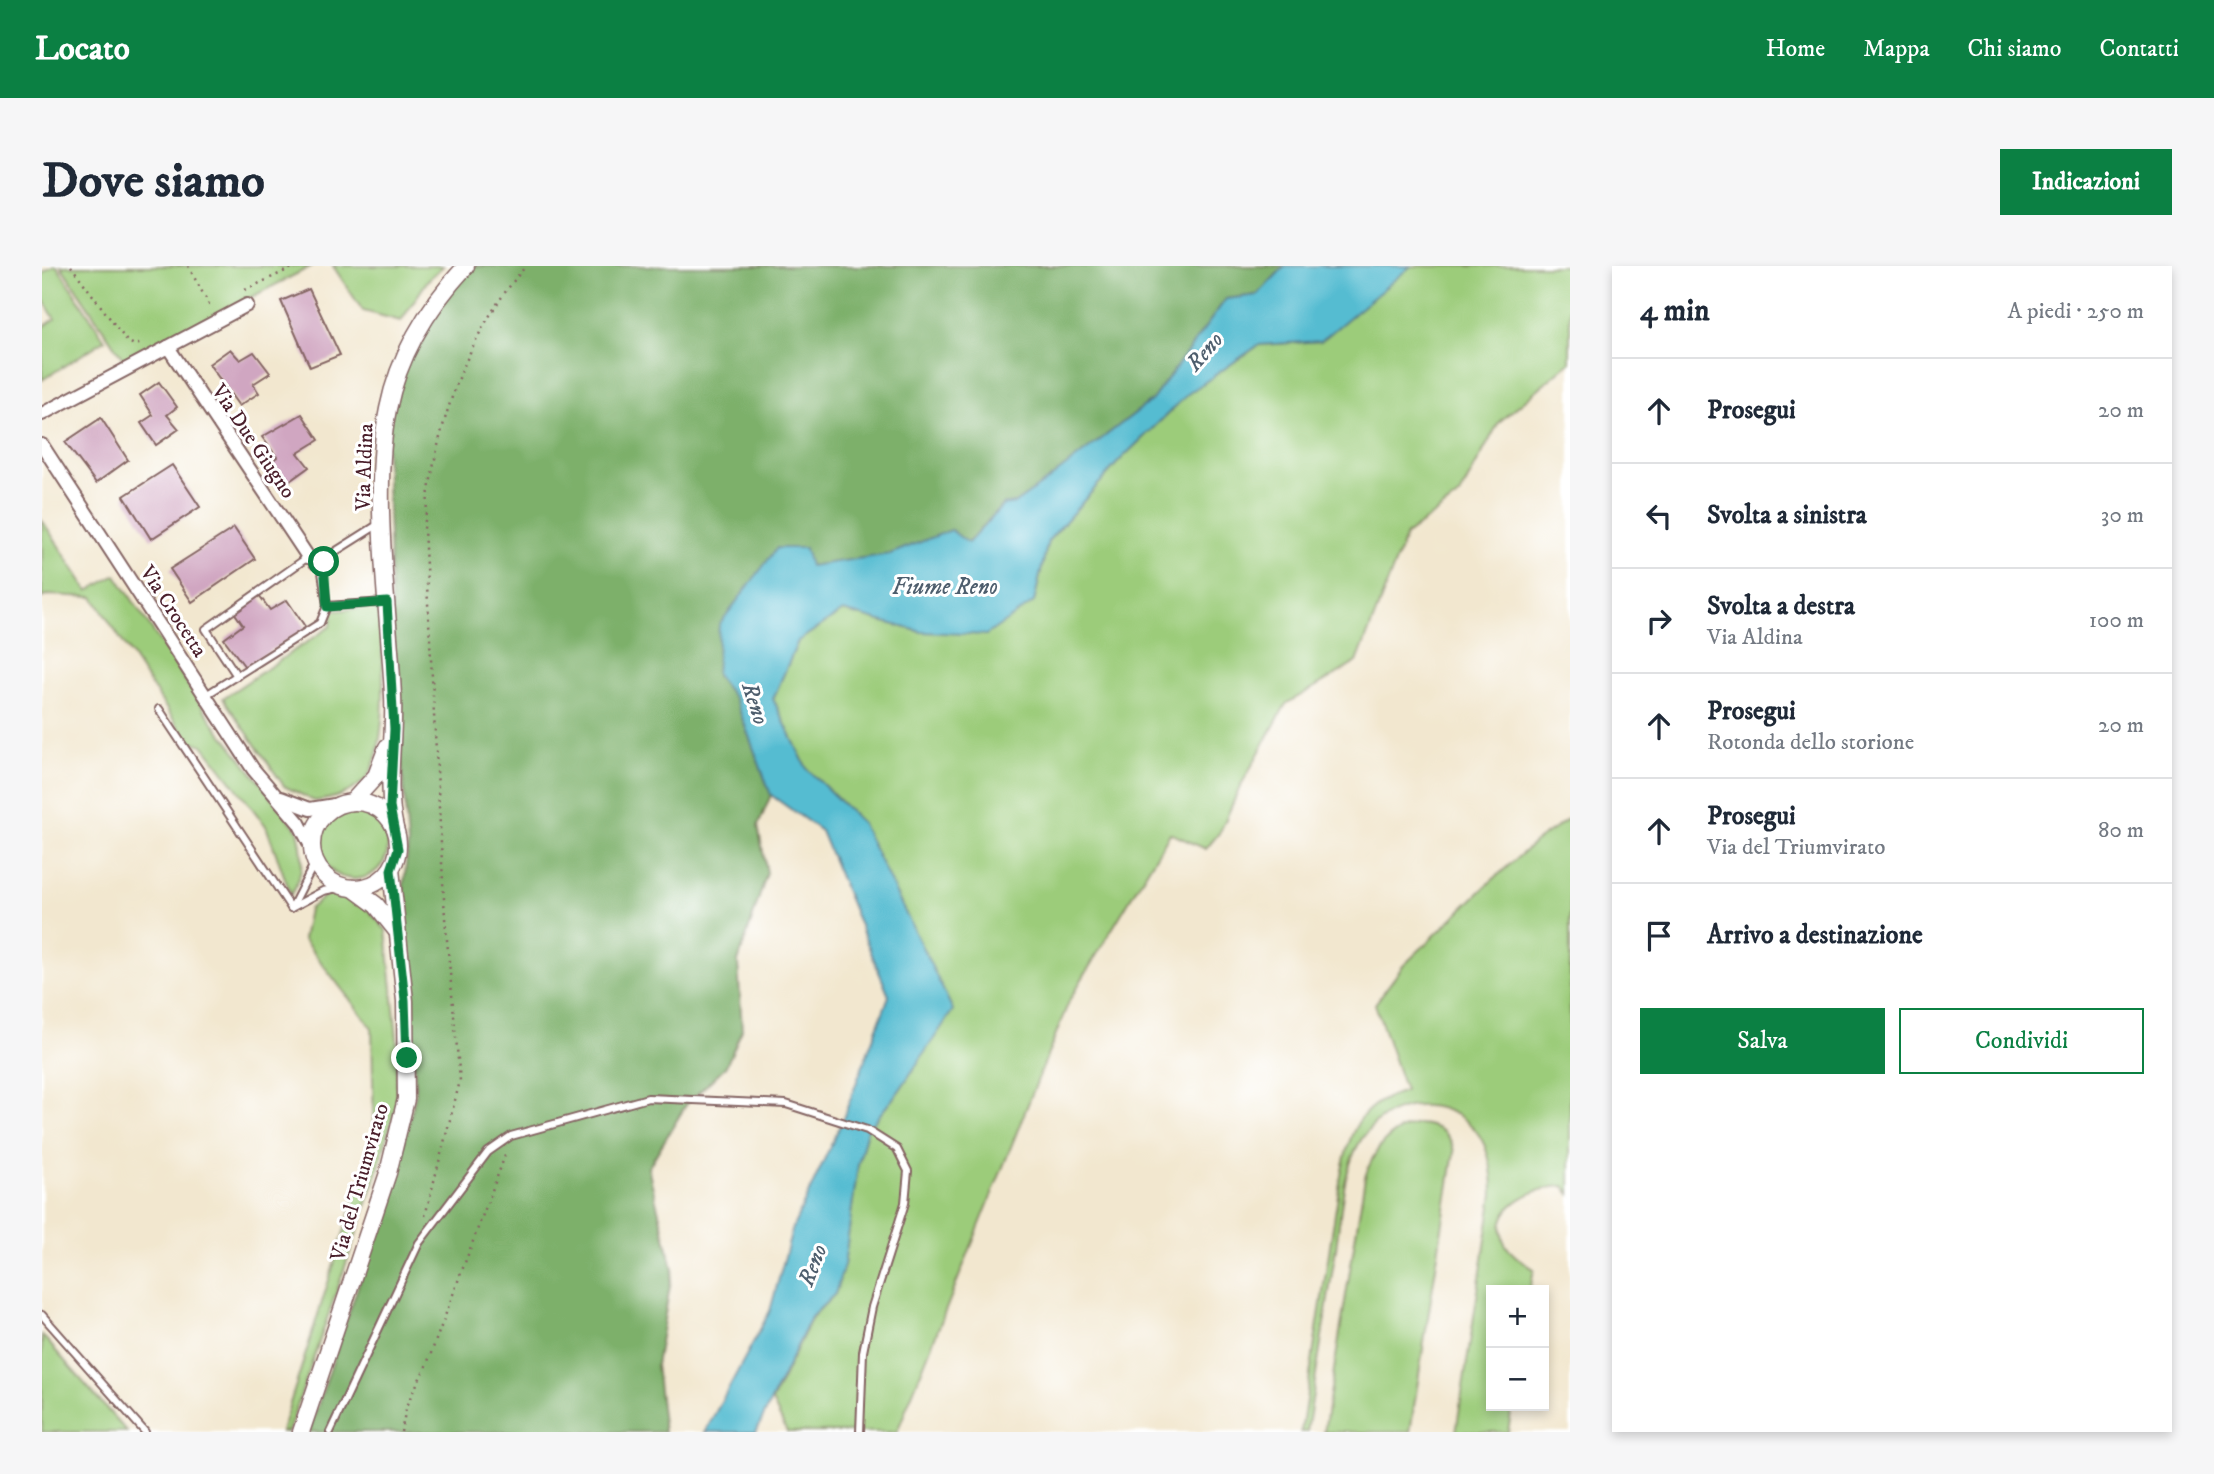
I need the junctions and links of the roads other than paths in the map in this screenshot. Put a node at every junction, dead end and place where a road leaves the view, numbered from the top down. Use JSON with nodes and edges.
{"nodes":[{"id":1,"x":466,"y":266,"type":"edge"},
{"id":2,"x":243,"y":307,"type":"road end"},
{"id":3,"x":168,"y":347,"type":"junction"},
{"id":4,"x":42,"y":414,"type":"edge"},
{"id":5,"x":42,"y":445,"type":"edge"},
{"id":6,"x":383,"y":521,"type":"junction"},
{"id":7,"x":308,"y":557,"type":"junction"},
{"id":8,"x":326,"y":557,"type":"junction"},
{"id":9,"x":387,"y":602,"type":"junction"},
{"id":10,"x":327,"y":607,"type":"junction"},
{"id":11,"x":237,"y":676,"type":"junction"},
{"id":12,"x":393,"y":692,"type":"junction"},
{"id":13,"x":206,"y":695,"type":"junction"},
{"id":14,"x":159,"y":709,"type":"dead end"},
{"id":15,"x":277,"y":796,"type":"junction"},
{"id":16,"x":346,"y":803,"type":"junction"},
{"id":17,"x":395,"y":828,"type":"junction"},
{"id":18,"x":313,"y":855,"type":"junction"},
{"id":19,"x":391,"y":870,"type":"junction"},
{"id":20,"x":348,"y":887,"type":"junction"},
{"id":21,"x":291,"y":908,"type":"junction"},
{"id":22,"x":398,"y":935,"type":"junction"},
{"id":23,"x":42,"y":1315,"type":"edge"},
{"id":24,"x":145,"y":1432,"type":"edge"},
{"id":25,"x":301,"y":1432,"type":"edge"},
{"id":26,"x":330,"y":1432,"type":"edge"},
{"id":27,"x":860,"y":1432,"type":"edge"}],
"edges":[{"from":1,"to":6,"type":"street","name":"Via Aldina"},
{"from":2,"to":3,"type":"street"},
{"from":3,"to":4,"type":"street"},
{"from":3,"to":7,"type":"street","name":"Via Due Giugno"},
{"from":5,"to":13,"type":"street","name":"Via Crocetta"},
{"from":6,"to":8,"type":"lane"},
{"from":6,"to":9,"type":"street","name":"Via Aldina"},
{"from":7,"to":8,"type":"lane"},
{"from":7,"to":11,"type":"lane"},
{"from":8,"to":10,"type":"lane"},
{"from":9,"to":10,"type":"lane"},
{"from":9,"to":12,"type":"street","name":"Via Aldina"},
{"from":10,"to":11,"type":"lane"},
{"from":11,"to":13,"type":"lane"},
{"from":12,"to":16,"type":"street","name":"Via Aldina"},
{"from":12,"to":17,"type":"street","name":"Via Aldina"},
{"from":13,"to":15,"type":"street","name":"Via Crocetta"},
{"from":14,"to":21,"type":"lane"},
{"from":15,"to":16,"type":"street","name":"Via Crocetta"},
{"from":15,"to":18,"type":"street","name":"Via Crocetta"},
{"from":16,"to":17,"type":"street"},
{"from":16,"to":18,"type":"street"},
{"from":17,"to":19,"type":"street"},
{"from":18,"to":20,"type":"street"},
{"from":18,"to":21,"type":"lane"},
{"from":19,"to":20,"type":"street"},
{"from":19,"to":22,"type":"street","name":"Via del Triumvirato"},
{"from":20,"to":21,"type":"lane"},
{"from":20,"to":22,"type":"street"},
{"from":22,"to":25,"type":"street","name":"Via del Triumvirato"},
{"from":23,"to":24,"type":"lane"},
{"from":26,"to":27,"type":"lane"}]}
